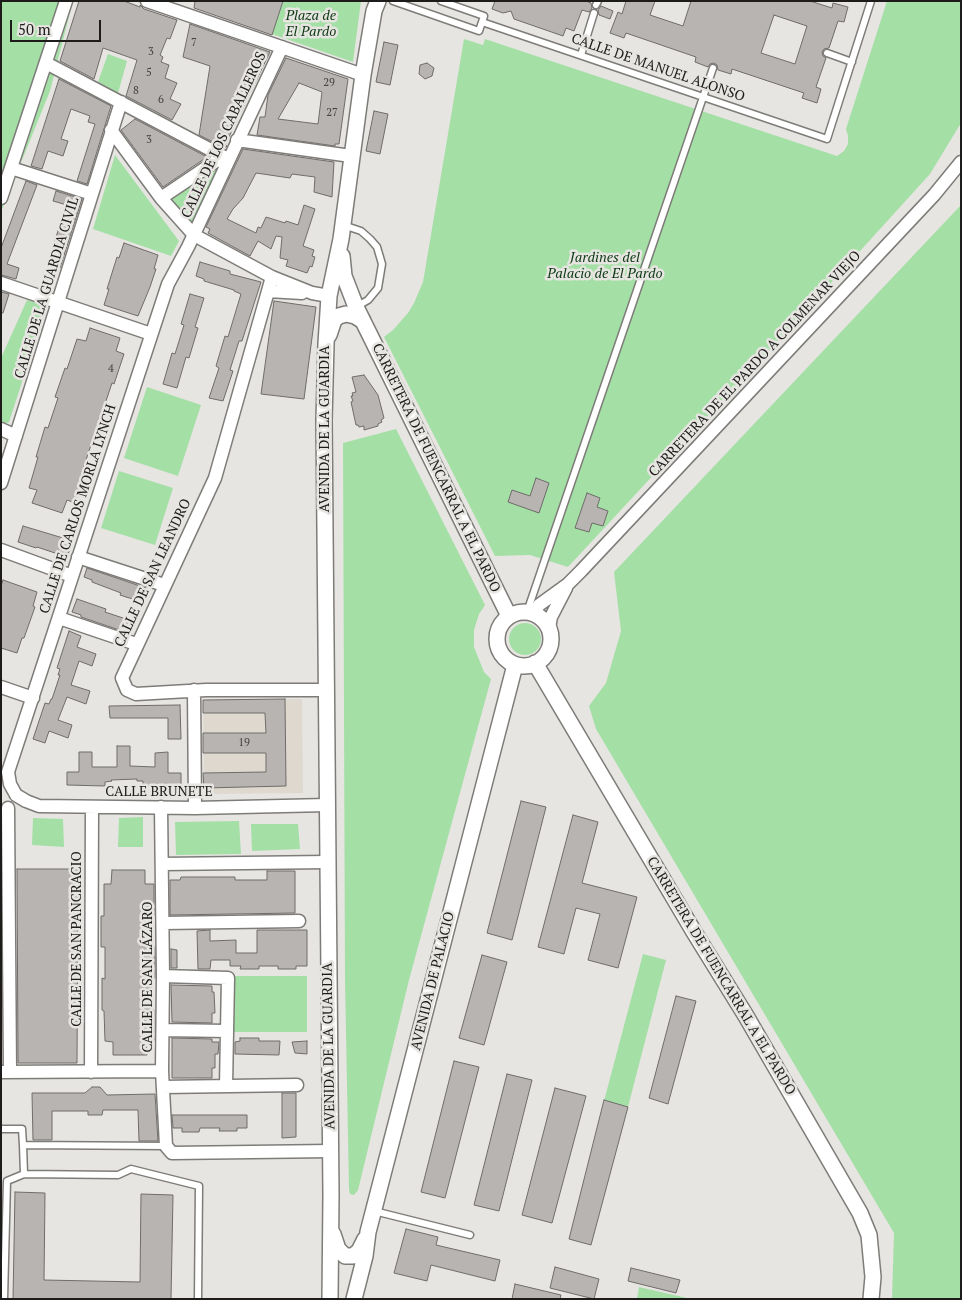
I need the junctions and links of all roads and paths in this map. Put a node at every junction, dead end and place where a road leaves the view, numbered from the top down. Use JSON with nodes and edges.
{"nodes":[{"id":1,"x":66,"y":1,"type":"edge"},
{"id":2,"x":147,"y":1,"type":"edge"},
{"id":3,"x":393,"y":1,"type":"edge"},
{"id":4,"x":440,"y":1,"type":"edge"},
{"id":5,"x":871,"y":1,"type":"edge"},
{"id":6,"x":374,"y":5,"type":"edge"},
{"id":7,"x":594,"y":14,"type":"dead end"},
{"id":8,"x":482,"y":22,"type":"junction"},
{"id":9,"x":282,"y":47,"type":"junction"},
{"id":10,"x":827,"y":53,"type":"dead end"},
{"id":11,"x":581,"y":55,"type":"junction"},
{"id":12,"x":46,"y":62,"type":"junction"},
{"id":13,"x":852,"y":62,"type":"junction"},
{"id":14,"x":713,"y":68,"type":"dead end"},
{"id":15,"x":362,"y":75,"type":"junction"},
{"id":16,"x":703,"y":97,"type":"junction"},
{"id":17,"x":121,"y":102,"type":"junction"},
{"id":18,"x":111,"y":130,"type":"junction"},
{"id":19,"x":238,"y":140,"type":"junction"},
{"id":20,"x":351,"y":156,"type":"junction"},
{"id":21,"x":228,"y":159,"type":"junction"},
{"id":22,"x":961,"y":162,"type":"edge"},
{"id":23,"x":11,"y":168,"type":"junction"},
{"id":24,"x":92,"y":194,"type":"junction"},
{"id":25,"x":1,"y":198,"type":"edge"},
{"id":26,"x":161,"y":198,"type":"junction"},
{"id":27,"x":342,"y":232,"type":"junction"},
{"id":28,"x":194,"y":235,"type":"junction"},
{"id":29,"x":272,"y":276,"type":"junction"},
{"id":30,"x":344,"y":276,"type":"junction"},
{"id":31,"x":1,"y":283,"type":"edge"},
{"id":32,"x":268,"y":291,"type":"junction"},
{"id":33,"x":312,"y":293,"type":"junction"},
{"id":34,"x":329,"y":296,"type":"junction"},
{"id":35,"x":59,"y":303,"type":"junction"},
{"id":36,"x":360,"y":314,"type":"junction"},
{"id":37,"x":151,"y":334,"type":"junction"},
{"id":38,"x":326,"y":344,"type":"junction"},
{"id":39,"x":1,"y":429,"type":"edge"},
{"id":40,"x":16,"y":436,"type":"junction"},
{"id":41,"x":1,"y":483,"type":"edge"},
{"id":42,"x":1,"y":550,"type":"edge"},
{"id":43,"x":78,"y":557,"type":"junction"},
{"id":44,"x":72,"y":576,"type":"junction"},
{"id":45,"x":568,"y":584,"type":"junction"},
{"id":46,"x":164,"y":585,"type":"junction"},
{"id":47,"x":530,"y":613,"type":"junction"},
{"id":48,"x":509,"y":616,"type":"junction"},
{"id":49,"x":59,"y":618,"type":"junction"},
{"id":50,"x":549,"y":628,"type":"junction"},
{"id":51,"x":136,"y":644,"type":"junction"},
{"id":52,"x":535,"y":664,"type":"junction"},
{"id":53,"x":515,"y":665,"type":"junction"},
{"id":54,"x":1,"y":687,"type":"edge"},
{"id":55,"x":194,"y":690,"type":"junction"},
{"id":56,"x":326,"y":690,"type":"junction"},
{"id":57,"x":33,"y":698,"type":"junction"},
{"id":58,"x":16,"y":795,"type":"junction"},
{"id":59,"x":327,"y":805,"type":"junction"},
{"id":60,"x":92,"y":807,"type":"junction"},
{"id":61,"x":161,"y":807,"type":"junction"},
{"id":62,"x":5,"y":808,"type":"edge"},
{"id":63,"x":195,"y":808,"type":"junction"},
{"id":64,"x":328,"y":862,"type":"junction"},
{"id":65,"x":162,"y":864,"type":"junction"},
{"id":66,"x":299,"y":921,"type":"dead end"},
{"id":67,"x":163,"y":923,"type":"junction"},
{"id":68,"x":163,"y":976,"type":"junction"},
{"id":69,"x":163,"y":1030,"type":"junction"},
{"id":70,"x":226,"y":1031,"type":"junction"},
{"id":71,"x":162,"y":1071,"type":"junction"},
{"id":72,"x":6,"y":1072,"type":"edge"},
{"id":73,"x":92,"y":1072,"type":"junction"},
{"id":74,"x":297,"y":1085,"type":"dead end"},
{"id":75,"x":226,"y":1086,"type":"junction"},
{"id":76,"x":163,"y":1087,"type":"junction"},
{"id":77,"x":1,"y":1129,"type":"edge"},
{"id":78,"x":23,"y":1146,"type":"junction"},
{"id":79,"x":166,"y":1146,"type":"junction"},
{"id":80,"x":331,"y":1151,"type":"junction"},
{"id":81,"x":24,"y":1174,"type":"junction"},
{"id":82,"x":373,"y":1211,"type":"junction"},
{"id":83,"x":331,"y":1231,"type":"junction"},
{"id":84,"x":368,"y":1232,"type":"junction"},
{"id":85,"x":470,"y":1236,"type":"dead end"},
{"id":86,"x":4,"y":1299,"type":"edge"},
{"id":87,"x":198,"y":1299,"type":"edge"},
{"id":88,"x":330,"y":1299,"type":"edge"},
{"id":89,"x":354,"y":1299,"type":"edge"},
{"id":90,"x":871,"y":1299,"type":"edge"}],
"edges":[{"from":1,"to":12,"type":"street"},
{"from":2,"to":9,"type":"street"},
{"from":3,"to":8,"type":"lane"},
{"from":4,"to":8,"type":"lane","name":"CALLE DE MANUEL ALONSO"},
{"from":5,"to":13,"type":"lane"},
{"from":6,"to":15,"type":"street","name":"AVENIDA DE LA GUARDIA"},
{"from":7,"to":11,"type":"lane"},
{"from":8,"to":11,"type":"lane","name":"CALLE DE MANUEL ALONSO"},
{"from":9,"to":15,"type":"street"},
{"from":9,"to":19,"type":"street","name":"CALLE DE LOS CABALLEROS"},
{"from":10,"to":13,"type":"lane"},
{"from":11,"to":16,"type":"lane","name":"CALLE DE MANUEL ALONSO"},
{"from":12,"to":17,"type":"street"},
{"from":12,"to":23,"type":"street"},
{"from":13,"to":16,"type":"lane","name":"CALLE DE MANUEL ALONSO"},
{"from":14,"to":16,"type":"lane"},
{"from":15,"to":20,"type":"street","name":"AVENIDA DE LA GUARDIA"},
{"from":16,"to":47,"type":"lane"},
{"from":17,"to":18,"type":"street","name":"CALLE DE LA GUARDIA CIVIL"},
{"from":17,"to":21,"type":"street"},
{"from":18,"to":24,"type":"street","name":"CALLE DE LA GUARDIA CIVIL"},
{"from":18,"to":26,"type":"street"},
{"from":19,"to":20,"type":"street"},
{"from":19,"to":21,"type":"street","name":"CALLE DE LOS CABALLEROS"},
{"from":20,"to":27,"type":"street","name":"AVENIDA DE LA GUARDIA"},
{"from":21,"to":26,"type":"street"},
{"from":21,"to":28,"type":"street","name":"CALLE DE LOS CABALLEROS"},
{"from":22,"to":45,"type":"street","name":"CARRETERA DE EL PARDO A COLMENAR VIEJO"},
{"from":23,"to":24,"type":"street"},
{"from":23,"to":25,"type":"street"},
{"from":24,"to":35,"type":"street","name":"CALLE DE LA GUARDIA CIVIL"},
{"from":26,"to":28,"type":"street"},
{"from":27,"to":30,"type":"street","name":"CARRETERA DE FUENCARRAL A EL PARDO"},
{"from":27,"to":34,"type":"street","name":"AVENIDA DE LA GUARDIA"},
{"from":27,"to":36,"type":"lane"},
{"from":28,"to":29,"type":"street"},
{"from":28,"to":37,"type":"street","name":"CALLE DE CARLOS MORLA LYNCH"},
{"from":29,"to":32,"type":"street","name":"CALLE DE SAN LEANDRO"},
{"from":29,"to":33,"type":"street"},
{"from":30,"to":34,"type":"street"},
{"from":30,"to":36,"type":"street","name":"CARRETERA DE FUENCARRAL A EL PARDO"},
{"from":31,"to":35,"type":"street"},
{"from":32,"to":33,"type":"street"},
{"from":32,"to":46,"type":"street","name":"CALLE DE SAN LEANDRO"},
{"from":33,"to":34,"type":"street"},
{"from":34,"to":36,"type":"street"},
{"from":34,"to":38,"type":"street","name":"AVENIDA DE LA GUARDIA"},
{"from":35,"to":37,"type":"street"},
{"from":35,"to":40,"type":"street","name":"CALLE DE LA GUARDIA CIVIL"},
{"from":36,"to":38,"type":"street"},
{"from":36,"to":48,"type":"street","name":"CARRETERA DE FUENCARRAL A EL PARDO"},
{"from":37,"to":43,"type":"street","name":"CALLE DE CARLOS MORLA LYNCH"},
{"from":38,"to":56,"type":"street","name":"AVENIDA DE LA GUARDIA"},
{"from":39,"to":40,"type":"street"},
{"from":40,"to":41,"type":"street","name":"CALLE DE LA GUARDIA CIVIL"},
{"from":42,"to":44,"type":"street"},
{"from":43,"to":44,"type":"street","name":"CALLE DE CARLOS MORLA LYNCH"},
{"from":43,"to":46,"type":"street"},
{"from":44,"to":49,"type":"street","name":"CALLE DE CARLOS MORLA LYNCH"},
{"from":45,"to":47,"type":"street"},
{"from":45,"to":50,"type":"street"},
{"from":46,"to":51,"type":"street","name":"CALLE DE SAN LEANDRO"},
{"from":47,"to":48,"type":"street"},
{"from":47,"to":50,"type":"street"},
{"from":48,"to":53,"type":"street"},
{"from":49,"to":51,"type":"street"},
{"from":49,"to":57,"type":"street","name":"CALLE DE CARLOS MORLA LYNCH"},
{"from":50,"to":52,"type":"street"},
{"from":51,"to":55,"type":"street","name":"CALLE DE SAN LEANDRO"},
{"from":52,"to":53,"type":"street"},
{"from":52,"to":90,"type":"street","name":"CARRETERA DE FUENCARRAL A EL PARDO"},
{"from":53,"to":82,"type":"street","name":"AVENIDA DE PALACIO"},
{"from":54,"to":57,"type":"street"},
{"from":55,"to":56,"type":"street","name":"CALLE DE SAN LEANDRO"},
{"from":55,"to":63,"type":"street"},
{"from":56,"to":59,"type":"street","name":"AVENIDA DE LA GUARDIA"},
{"from":57,"to":58,"type":"street","name":"CALLE DE CARLOS MORLA LYNCH"},
{"from":58,"to":60,"type":"street","name":"CALLE BRUNETE"},
{"from":58,"to":62,"type":"street"},
{"from":59,"to":63,"type":"street","name":"CALLE BRUNETE"},
{"from":59,"to":64,"type":"street","name":"AVENIDA DE LA GUARDIA"},
{"from":60,"to":61,"type":"street","name":"CALLE BRUNETE"},
{"from":60,"to":73,"type":"street","name":"CALLE DE SAN PANCRACIO"},
{"from":61,"to":63,"type":"street","name":"CALLE BRUNETE"},
{"from":61,"to":65,"type":"street","name":"CALLE DE SAN LÁZARO"},
{"from":62,"to":72,"type":"street"},
{"from":64,"to":65,"type":"street"},
{"from":64,"to":80,"type":"street","name":"AVENIDA DE LA GUARDIA"},
{"from":65,"to":67,"type":"street","name":"CALLE DE SAN LÁZARO"},
{"from":66,"to":67,"type":"street"},
{"from":67,"to":68,"type":"street","name":"CALLE DE SAN LÁZARO"},
{"from":68,"to":69,"type":"street","name":"CALLE DE SAN LÁZARO"},
{"from":68,"to":70,"type":"street"},
{"from":69,"to":70,"type":"street"},
{"from":69,"to":71,"type":"street","name":"CALLE DE SAN LÁZARO"},
{"from":70,"to":75,"type":"street"},
{"from":71,"to":73,"type":"street"},
{"from":71,"to":76,"type":"street","name":"CALLE DE SAN LÁZARO"},
{"from":72,"to":73,"type":"street"},
{"from":74,"to":75,"type":"street"},
{"from":75,"to":76,"type":"street"},
{"from":76,"to":79,"type":"street","name":"CALLE DE SAN LÁZARO"},
{"from":77,"to":78,"type":"lane"},
{"from":78,"to":79,"type":"lane"},
{"from":78,"to":81,"type":"lane"},
{"from":79,"to":80,"type":"street"},
{"from":80,"to":83,"type":"street","name":"AVENIDA DE LA GUARDIA"},
{"from":81,"to":86,"type":"lane"},
{"from":81,"to":87,"type":"lane"},
{"from":82,"to":84,"type":"street","name":"AVENIDA DE PALACIO"},
{"from":82,"to":85,"type":"lane"},
{"from":83,"to":84,"type":"street","name":"AVENIDA DE LA GUARDIA"},
{"from":83,"to":88,"type":"street","name":"AVENIDA DE LA GUARDIA"},
{"from":84,"to":89,"type":"street","name":"AVENIDA DE PALACIO"}]}
